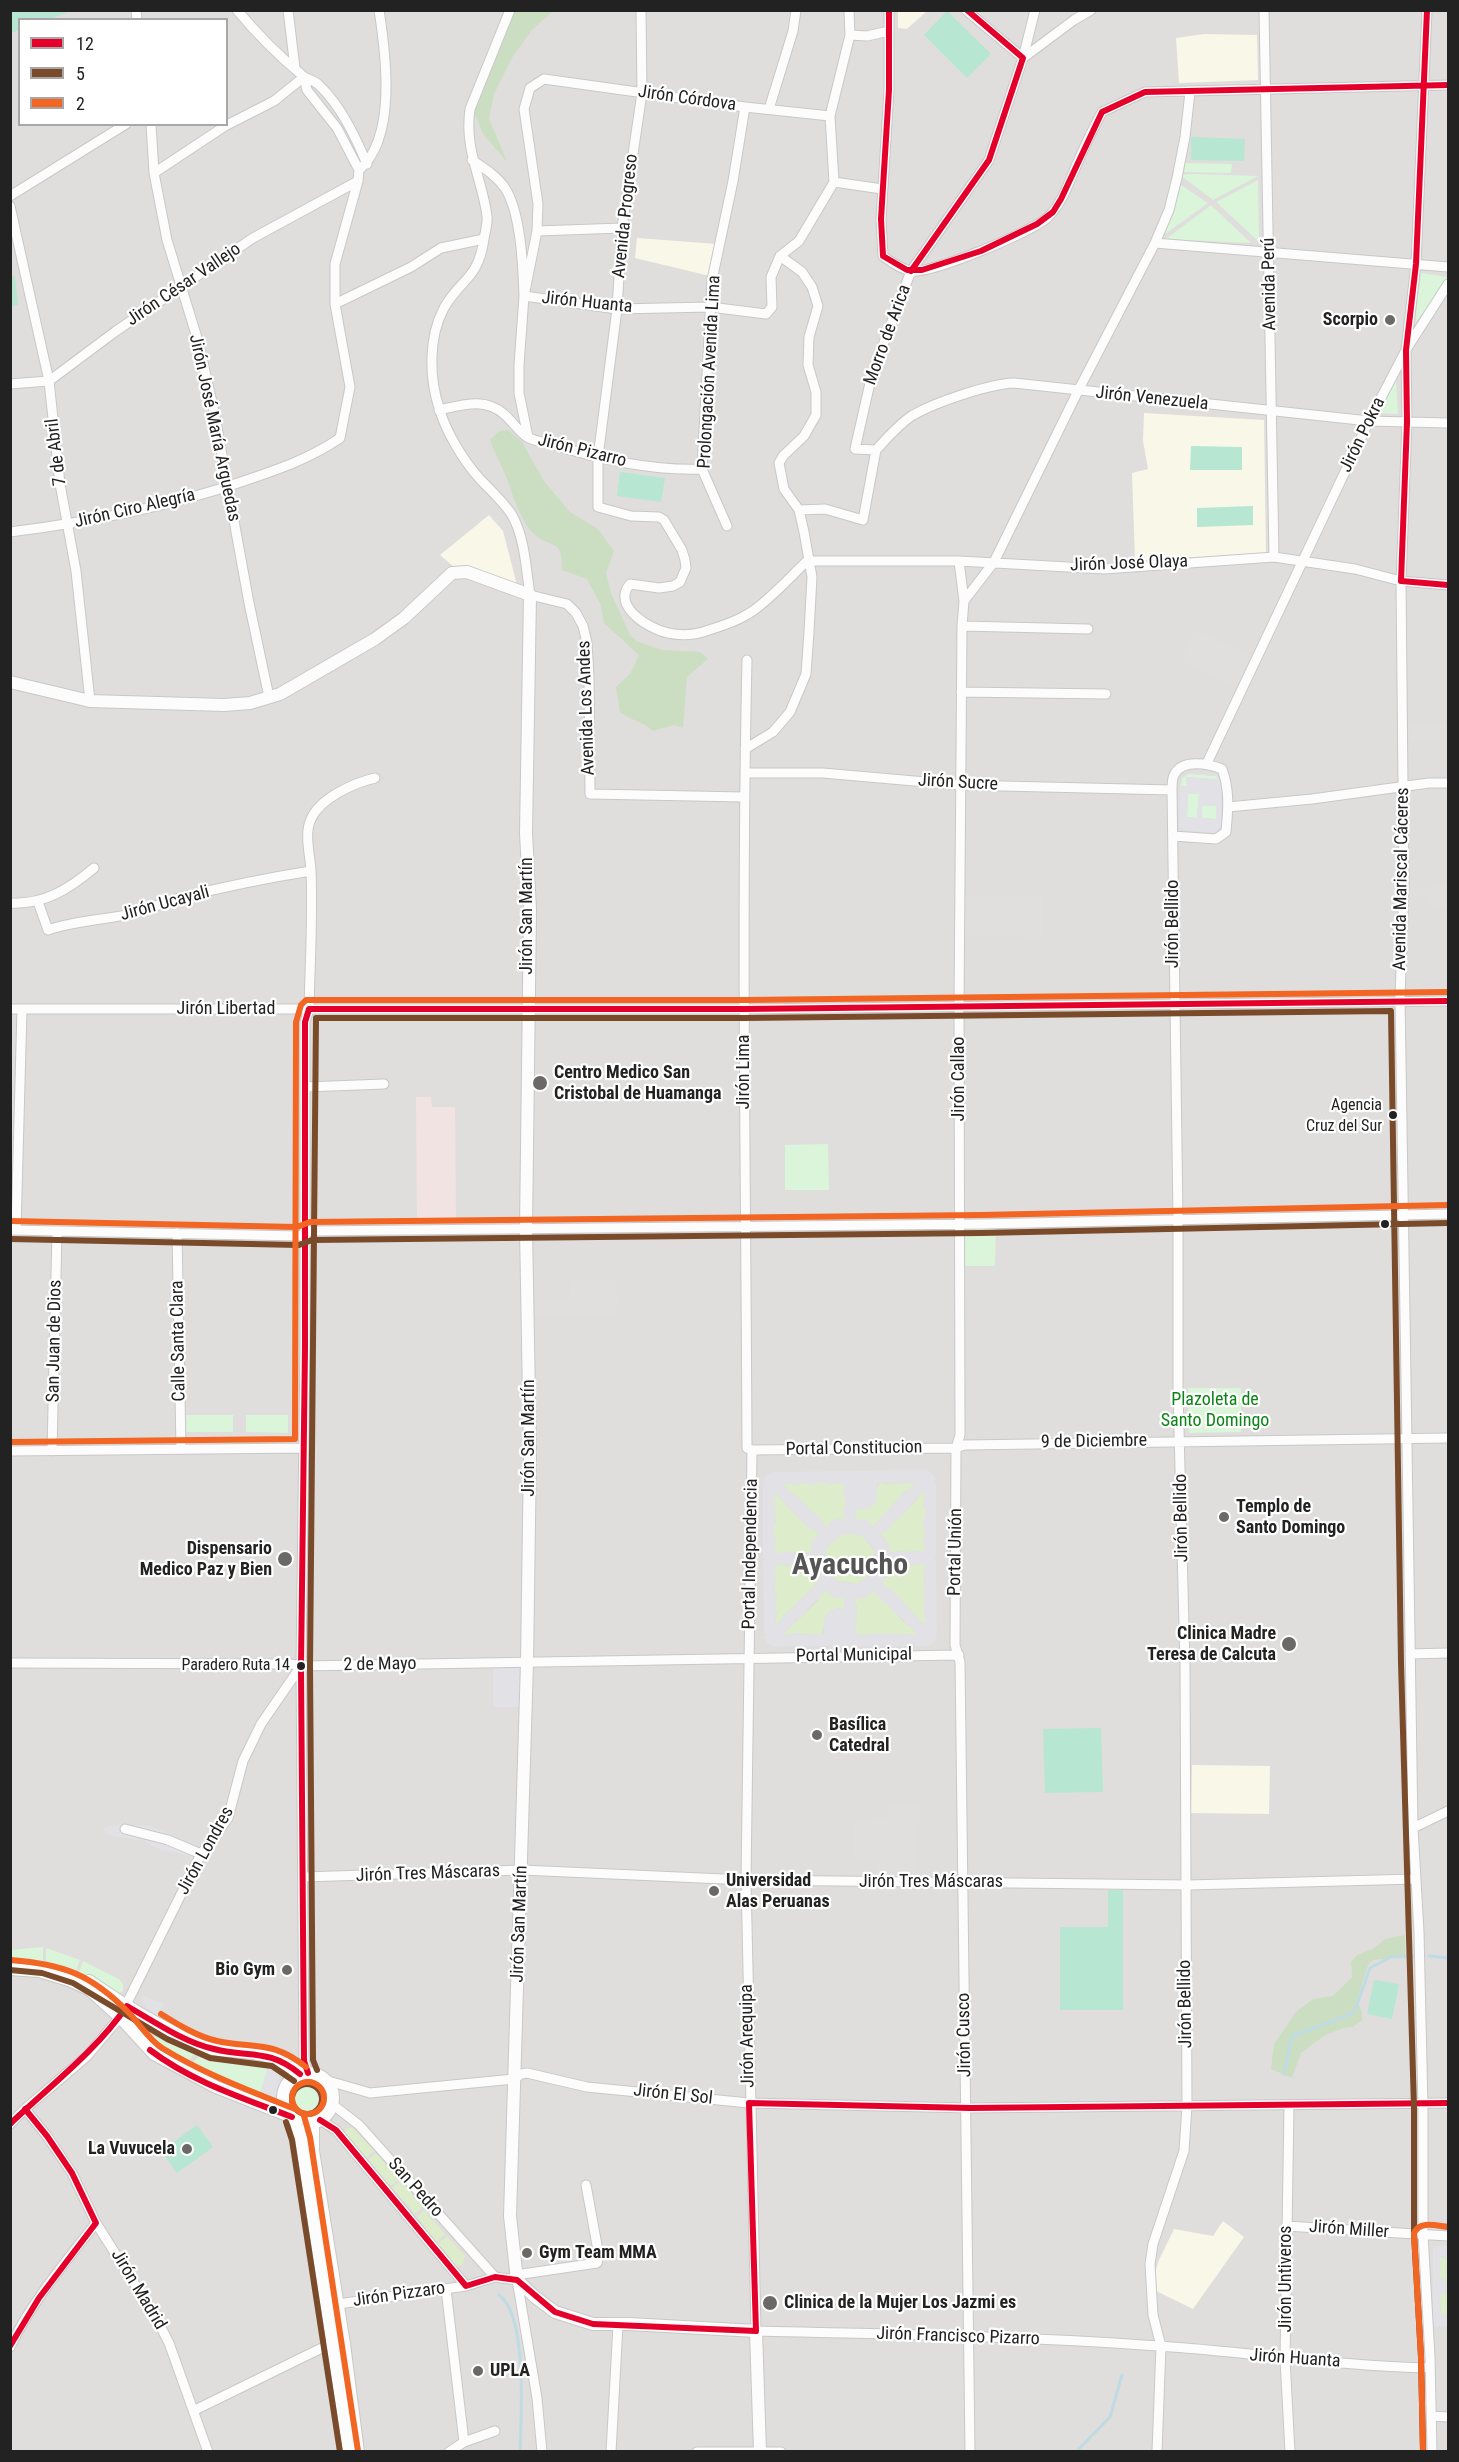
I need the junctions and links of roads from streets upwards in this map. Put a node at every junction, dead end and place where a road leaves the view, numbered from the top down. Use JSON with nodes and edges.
{"nodes":[{"id":1,"x":237,"y":10,"type":"edge"},
{"id":2,"x":288,"y":10,"type":"edge"},
{"id":3,"x":379,"y":10,"type":"edge"},
{"id":4,"x":510,"y":10,"type":"edge"},
{"id":5,"x":641,"y":10,"type":"edge"},
{"id":6,"x":796,"y":10,"type":"edge"},
{"id":7,"x":849,"y":10,"type":"edge"},
{"id":8,"x":889,"y":10,"type":"edge"},
{"id":9,"x":966,"y":10,"type":"edge"},
{"id":10,"x":1035,"y":10,"type":"edge"},
{"id":11,"x":1090,"y":10,"type":"edge"},
{"id":12,"x":1264,"y":10,"type":"edge"},
{"id":13,"x":1427,"y":10,"type":"edge"},
{"id":14,"x":889,"y":32,"type":"junction"},
{"id":15,"x":849,"y":35,"type":"junction"},
{"id":16,"x":1023,"y":58,"type":"junction"},
{"id":17,"x":295,"y":68,"type":"junction"},
{"id":18,"x":304,"y":78,"type":"junction"},
{"id":19,"x":1449,"y":85,"type":"edge"},
{"id":20,"x":1425,"y":86,"type":"junction"},
{"id":21,"x":1267,"y":90,"type":"junction"},
{"id":22,"x":1190,"y":92,"type":"junction"},
{"id":23,"x":642,"y":93,"type":"junction"},
{"id":24,"x":745,"y":107,"type":"junction"},
{"id":25,"x":769,"y":109,"type":"junction"},
{"id":26,"x":830,"y":116,"type":"junction"},
{"id":27,"x":228,"y":124,"type":"edge"},
{"id":28,"x":123,"y":126,"type":"edge"},
{"id":29,"x":151,"y":126,"type":"edge"},
{"id":30,"x":225,"y":126,"type":"edge"},
{"id":31,"x":472,"y":160,"type":"junction"},
{"id":32,"x":363,"y":167,"type":"junction"},
{"id":33,"x":154,"y":173,"type":"junction"},
{"id":34,"x":358,"y":181,"type":"junction"},
{"id":35,"x":834,"y":182,"type":"junction"},
{"id":36,"x":882,"y":189,"type":"junction"},
{"id":37,"x":10,"y":196,"type":"edge"},
{"id":38,"x":10,"y":206,"type":"edge"},
{"id":39,"x":622,"y":228,"type":"junction"},
{"id":40,"x":537,"y":231,"type":"junction"},
{"id":41,"x":484,"y":239,"type":"junction"},
{"id":42,"x":1155,"y":243,"type":"junction"},
{"id":43,"x":1269,"y":252,"type":"junction"},
{"id":44,"x":780,"y":256,"type":"junction"},
{"id":45,"x":1416,"y":264,"type":"junction"},
{"id":46,"x":1449,"y":267,"type":"edge"},
{"id":47,"x":911,"y":271,"type":"junction"},
{"id":48,"x":1449,"y":284,"type":"edge"},
{"id":49,"x":181,"y":287,"type":"junction"},
{"id":50,"x":524,"y":296,"type":"junction"},
{"id":51,"x":335,"y":304,"type":"junction"},
{"id":52,"x":710,"y":307,"type":"junction"},
{"id":53,"x":617,"y":309,"type":"junction"},
{"id":54,"x":1406,"y":350,"type":"junction"},
{"id":55,"x":49,"y":381,"type":"junction"},
{"id":56,"x":10,"y":384,"type":"edge"},
{"id":57,"x":1078,"y":391,"type":"junction"},
{"id":58,"x":439,"y":410,"type":"junction"},
{"id":59,"x":1272,"y":411,"type":"junction"},
{"id":60,"x":1369,"y":421,"type":"junction"},
{"id":61,"x":1407,"y":422,"type":"junction"},
{"id":62,"x":1449,"y":423,"type":"edge"},
{"id":63,"x":528,"y":437,"type":"junction"},
{"id":64,"x":876,"y":450,"type":"junction"},
{"id":65,"x":598,"y":457,"type":"junction"},
{"id":66,"x":702,"y":469,"type":"junction"},
{"id":67,"x":226,"y":487,"type":"junction"},
{"id":68,"x":799,"y":510,"type":"junction"},
{"id":69,"x":67,"y":525,"type":"junction"},
{"id":70,"x":727,"y":526,"type":"dead end"},
{"id":71,"x":10,"y":532,"type":"edge"},
{"id":72,"x":1274,"y":557,"type":"junction"},
{"id":73,"x":807,"y":561,"type":"junction"},
{"id":74,"x":959,"y":561,"type":"junction"},
{"id":75,"x":994,"y":562,"type":"junction"},
{"id":76,"x":1304,"y":563,"type":"junction"},
{"id":77,"x":1401,"y":581,"type":"junction"},
{"id":78,"x":1449,"y":585,"type":"edge"},
{"id":79,"x":530,"y":595,"type":"junction"},
{"id":80,"x":964,"y":601,"type":"junction"},
{"id":81,"x":962,"y":627,"type":"junction"},
{"id":82,"x":1088,"y":629,"type":"dead end"},
{"id":83,"x":747,"y":660,"type":"dead end"},
{"id":84,"x":10,"y":682,"type":"edge"},
{"id":85,"x":961,"y":692,"type":"junction"},
{"id":86,"x":1106,"y":694,"type":"dead end"},
{"id":87,"x":269,"y":697,"type":"junction"},
{"id":88,"x":90,"y":701,"type":"junction"},
{"id":89,"x":745,"y":749,"type":"junction"},
{"id":90,"x":1207,"y":763,"type":"junction"},
{"id":91,"x":745,"y":773,"type":"junction"},
{"id":92,"x":375,"y":778,"type":"dead end"},
{"id":93,"x":1449,"y":783,"type":"edge"},
{"id":94,"x":960,"y":785,"type":"junction"},
{"id":95,"x":1404,"y":786,"type":"junction"},
{"id":96,"x":1172,"y":790,"type":"junction"},
{"id":97,"x":744,"y":797,"type":"junction"},
{"id":98,"x":1228,"y":807,"type":"junction"},
{"id":99,"x":1173,"y":836,"type":"junction"},
{"id":100,"x":94,"y":868,"type":"dead end"},
{"id":101,"x":311,"y":871,"type":"junction"},
{"id":102,"x":38,"y":902,"type":"junction"},
{"id":103,"x":10,"y":903,"type":"edge"},
{"id":104,"x":1449,"y":1001,"type":"edge"},
{"id":105,"x":1400,"y":1002,"type":"junction"},
{"id":106,"x":959,"y":1005,"type":"junction"},
{"id":107,"x":1174,"y":1005,"type":"junction"},
{"id":108,"x":527,"y":1008,"type":"junction"},
{"id":109,"x":10,"y":1009,"type":"edge"},
{"id":110,"x":309,"y":1009,"type":"junction"},
{"id":111,"x":744,"y":1009,"type":"junction"},
{"id":112,"x":21,"y":1010,"type":"junction"},
{"id":113,"x":384,"y":1084,"type":"dead end"},
{"id":114,"x":305,"y":1087,"type":"junction"},
{"id":115,"x":1403,"y":1214,"type":"junction"},
{"id":116,"x":1449,"y":1214,"type":"edge"},
{"id":117,"x":1178,"y":1219,"type":"junction"},
{"id":118,"x":960,"y":1224,"type":"junction"},
{"id":119,"x":744,"y":1227,"type":"junction"},
{"id":120,"x":526,"y":1229,"type":"junction"},
{"id":121,"x":13,"y":1230,"type":"edge"},
{"id":122,"x":57,"y":1231,"type":"junction"},
{"id":123,"x":177,"y":1233,"type":"junction"},
{"id":124,"x":305,"y":1234,"type":"junction"},
{"id":125,"x":1406,"y":1438,"type":"junction"},
{"id":126,"x":1449,"y":1438,"type":"edge"},
{"id":127,"x":1180,"y":1441,"type":"junction"},
{"id":128,"x":304,"y":1448,"type":"junction"},
{"id":129,"x":956,"y":1448,"type":"junction"},
{"id":130,"x":181,"y":1449,"type":"junction"},
{"id":131,"x":749,"y":1449,"type":"junction"},
{"id":132,"x":10,"y":1451,"type":"edge"},
{"id":133,"x":52,"y":1452,"type":"junction"},
{"id":134,"x":1449,"y":1653,"type":"edge"},
{"id":135,"x":1410,"y":1654,"type":"junction"},
{"id":136,"x":959,"y":1655,"type":"junction"},
{"id":137,"x":750,"y":1657,"type":"junction"},
{"id":138,"x":10,"y":1663,"type":"edge"},
{"id":139,"x":527,"y":1663,"type":"junction"},
{"id":140,"x":301,"y":1666,"type":"junction"},
{"id":141,"x":1449,"y":1810,"type":"edge"},
{"id":142,"x":1413,"y":1828,"type":"junction"},
{"id":143,"x":125,"y":1829,"type":"dead end"},
{"id":144,"x":201,"y":1854,"type":"junction"},
{"id":145,"x":522,"y":1870,"type":"junction"},
{"id":146,"x":303,"y":1877,"type":"junction"},
{"id":147,"x":1416,"y":1879,"type":"junction"},
{"id":148,"x":746,"y":1880,"type":"junction"},
{"id":149,"x":963,"y":1882,"type":"junction"},
{"id":150,"x":1185,"y":1884,"type":"junction"},
{"id":151,"x":10,"y":1962,"type":"edge"},
{"id":152,"x":10,"y":1969,"type":"edge"},
{"id":153,"x":124,"y":2012,"type":"junction"},
{"id":154,"x":304,"y":2074,"type":"junction"},
{"id":155,"x":514,"y":2079,"type":"junction"},
{"id":156,"x":325,"y":2080,"type":"junction"},
{"id":157,"x":749,"y":2103,"type":"junction"},
{"id":158,"x":1422,"y":2103,"type":"junction"},
{"id":159,"x":1449,"y":2103,"type":"edge"},
{"id":160,"x":332,"y":2104,"type":"junction"},
{"id":161,"x":1187,"y":2106,"type":"junction"},
{"id":162,"x":1289,"y":2106,"type":"junction"},
{"id":163,"x":966,"y":2107,"type":"junction"},
{"id":164,"x":25,"y":2109,"type":"junction"},
{"id":165,"x":10,"y":2116,"type":"edge"},
{"id":166,"x":294,"y":2118,"type":"junction"},
{"id":167,"x":316,"y":2121,"type":"junction"},
{"id":168,"x":10,"y":2124,"type":"edge"},
{"id":169,"x":586,"y":2185,"type":"dead end"},
{"id":170,"x":96,"y":2223,"type":"junction"},
{"id":171,"x":1286,"y":2226,"type":"junction"},
{"id":172,"x":1423,"y":2235,"type":"junction"},
{"id":173,"x":1449,"y":2235,"type":"edge"},
{"id":174,"x":495,"y":2277,"type":"junction"},
{"id":175,"x":517,"y":2277,"type":"junction"},
{"id":176,"x":466,"y":2286,"type":"junction"},
{"id":177,"x":446,"y":2289,"type":"junction"},
{"id":178,"x":338,"y":2304,"type":"junction"},
{"id":179,"x":618,"y":2325,"type":"junction"},
{"id":180,"x":756,"y":2331,"type":"junction"},
{"id":181,"x":969,"y":2336,"type":"junction"},
{"id":182,"x":332,"y":2343,"type":"junction"},
{"id":183,"x":1161,"y":2346,"type":"junction"},
{"id":184,"x":10,"y":2347,"type":"edge"},
{"id":185,"x":1285,"y":2360,"type":"junction"},
{"id":186,"x":1430,"y":2368,"type":"junction"},
{"id":187,"x":195,"y":2410,"type":"junction"},
{"id":188,"x":1431,"y":2416,"type":"junction"},
{"id":189,"x":1449,"y":2417,"type":"edge"},
{"id":190,"x":495,"y":2431,"type":"dead end"},
{"id":191,"x":464,"y":2442,"type":"junction"},
{"id":192,"x":208,"y":2451,"type":"edge"},
{"id":193,"x":349,"y":2451,"type":"edge"},
{"id":194,"x":358,"y":2451,"type":"edge"},
{"id":195,"x":449,"y":2451,"type":"edge"},
{"id":196,"x":542,"y":2451,"type":"edge"},
{"id":197,"x":611,"y":2451,"type":"edge"},
{"id":198,"x":697,"y":2451,"type":"edge"},
{"id":199,"x":760,"y":2451,"type":"edge"},
{"id":200,"x":781,"y":2451,"type":"edge"},
{"id":201,"x":970,"y":2451,"type":"edge"},
{"id":202,"x":1157,"y":2451,"type":"edge"},
{"id":203,"x":1290,"y":2451,"type":"edge"},
{"id":204,"x":1432,"y":2451,"type":"edge"}],
"edges":[{"from":1,"to":17,"type":"street"},
{"from":2,"to":17,"type":"street"},
{"from":3,"to":32,"type":"street"},
{"from":4,"to":31,"type":"street"},
{"from":5,"to":23,"type":"street","name":"Avenida Progreso"},
{"from":6,"to":25,"type":"street"},
{"from":7,"to":15,"type":"street"},
{"from":8,"to":14,"type":"street","name":"Morro de Arica"},
{"from":9,"to":16,"type":"street"},
{"from":10,"to":16,"type":"street"},
{"from":11,"to":16,"type":"street"},
{"from":12,"to":21,"type":"street","name":"Avenida Perú"},
{"from":13,"to":20,"type":"street","name":"Jirón Pokra"},
{"from":14,"to":15,"type":"street"},
{"from":14,"to":36,"type":"street","name":"Morro de Arica"},
{"from":15,"to":26,"type":"street"},
{"from":16,"to":47,"type":"street"},
{"from":17,"to":18,"type":"street"},
{"from":18,"to":27,"type":"street"},
{"from":18,"to":32,"type":"street"},
{"from":19,"to":20,"type":"street"},
{"from":20,"to":21,"type":"street"},
{"from":20,"to":45,"type":"street","name":"Jirón Pokra"},
{"from":21,"to":22,"type":"street"},
{"from":21,"to":43,"type":"street","name":"Avenida Perú"},
{"from":22,"to":42,"type":"street"},
{"from":22,"to":47,"type":"street"},
{"from":23,"to":24,"type":"street","name":"Jirón Córdova"},
{"from":23,"to":39,"type":"street","name":"Avenida Progreso"},
{"from":23,"to":40,"type":"street","name":"Jirón Córdova"},
{"from":24,"to":25,"type":"street","name":"Jirón Córdova"},
{"from":24,"to":52,"type":"street","name":"Prolongación Avenida Lima"},
{"from":25,"to":26,"type":"street","name":"Jirón Córdova"},
{"from":26,"to":35,"type":"street"},
{"from":28,"to":37,"type":"street"},
{"from":29,"to":33,"type":"street","name":"Jirón José María Arguedas"},
{"from":30,"to":33,"type":"street"},
{"from":31,"to":41,"type":"street"},
{"from":31,"to":50,"type":"street","name":"Jirón Huanta"},
{"from":32,"to":34,"type":"street"},
{"from":33,"to":49,"type":"street","name":"Jirón José María Arguedas"},
{"from":34,"to":49,"type":"street","name":"Jirón César Vallejo"},
{"from":34,"to":51,"type":"street"},
{"from":35,"to":36,"type":"street"},
{"from":35,"to":44,"type":"street"},
{"from":36,"to":47,"type":"street","name":"Morro de Arica"},
{"from":38,"to":55,"type":"street","name":"7 de Abril"},
{"from":39,"to":40,"type":"street"},
{"from":39,"to":53,"type":"street","name":"Avenida Progreso"},
{"from":40,"to":50,"type":"street"},
{"from":41,"to":51,"type":"street"},
{"from":41,"to":58,"type":"street"},
{"from":42,"to":43,"type":"street"},
{"from":42,"to":57,"type":"street"},
{"from":43,"to":45,"type":"street"},
{"from":43,"to":59,"type":"street","name":"Avenida Perú"},
{"from":44,"to":52,"type":"street","name":"Jirón Huanta"},
{"from":44,"to":68,"type":"street"},
{"from":45,"to":46,"type":"street"},
{"from":45,"to":54,"type":"street","name":"Jirón Pokra"},
{"from":47,"to":64,"type":"street","name":"Morro de Arica"},
{"from":48,"to":54,"type":"street"},
{"from":49,"to":55,"type":"street","name":"Jirón César Vallejo"},
{"from":49,"to":67,"type":"street","name":"Jirón José María Arguedas"},
{"from":50,"to":53,"type":"street","name":"Jirón Huanta"},
{"from":50,"to":63,"type":"street"},
{"from":51,"to":67,"type":"street","name":"Jirón Ciro Alegría"},
{"from":52,"to":53,"type":"street","name":"Jirón Huanta"},
{"from":52,"to":66,"type":"street","name":"Prolongación Avenida Lima"},
{"from":53,"to":65,"type":"street","name":"Avenida Progreso"},
{"from":54,"to":60,"type":"street","name":"Jirón Pokra"},
{"from":54,"to":61,"type":"street","name":"Avenida Mariscal Cáceres"},
{"from":55,"to":56,"type":"street"},
{"from":55,"to":69,"type":"street","name":"7 de Abril"},
{"from":57,"to":59,"type":"street","name":"Jirón Venezuela"},
{"from":57,"to":64,"type":"street","name":"Jirón Venezuela"},
{"from":57,"to":75,"type":"street"},
{"from":58,"to":63,"type":"street","name":"Jirón Pizarro"},
{"from":58,"to":79,"type":"street"},
{"from":59,"to":60,"type":"street","name":"Jirón Venezuela"},
{"from":59,"to":72,"type":"street","name":"Avenida Perú"},
{"from":60,"to":61,"type":"street","name":"Jirón Venezuela"},
{"from":60,"to":76,"type":"street","name":"Jirón Pokra"},
{"from":61,"to":62,"type":"street","name":"Jirón Venezuela"},
{"from":61,"to":77,"type":"street","name":"Avenida Mariscal Cáceres"},
{"from":63,"to":65,"type":"street","name":"Jirón Pizarro"},
{"from":64,"to":68,"type":"street"},
{"from":65,"to":66,"type":"street","name":"Jirón Pizarro"},
{"from":65,"to":73,"type":"street","name":"Avenida Progreso"},
{"from":66,"to":70,"type":"street","name":"Prolongación Avenida Lima"},
{"from":67,"to":69,"type":"street","name":"Jirón Ciro Alegría"},
{"from":67,"to":87,"type":"street","name":"Jirón José María Arguedas"},
{"from":68,"to":73,"type":"street"},
{"from":69,"to":71,"type":"street","name":"Jirón Ciro Alegría"},
{"from":69,"to":88,"type":"street","name":"7 de Abril"},
{"from":72,"to":75,"type":"street","name":"Jirón José Olaya"},
{"from":72,"to":76,"type":"street","name":"Jirón José Olaya"},
{"from":73,"to":74,"type":"street","name":"Jirón José Olaya"},
{"from":73,"to":89,"type":"street"},
{"from":74,"to":75,"type":"street","name":"Jirón José Olaya"},
{"from":74,"to":80,"type":"street","name":"Jirón Callao"},
{"from":75,"to":80,"type":"street"},
{"from":76,"to":77,"type":"street","name":"Jirón José Olaya"},
{"from":76,"to":90,"type":"street","name":"Jirón Pokra"},
{"from":77,"to":78,"type":"street","name":"Jirón José Olaya"},
{"from":77,"to":95,"type":"street","name":"Avenida Mariscal Cáceres"},
{"from":79,"to":87,"type":"street","name":"Avenida Los Andes"},
{"from":79,"to":97,"type":"street","name":"Avenida Los Andes"},
{"from":79,"to":108,"type":"street","name":"Jirón San Martín"},
{"from":80,"to":81,"type":"street","name":"Jirón Callao"},
{"from":81,"to":82,"type":"street"},
{"from":81,"to":85,"type":"street","name":"Jirón Callao"},
{"from":83,"to":89,"type":"street","name":"Jirón Lima"},
{"from":84,"to":88,"type":"street"},
{"from":85,"to":86,"type":"street"},
{"from":85,"to":94,"type":"street","name":"Jirón Callao"},
{"from":87,"to":88,"type":"street"},
{"from":89,"to":91,"type":"street","name":"Jirón Lima"},
{"from":90,"to":96,"type":"street"},
{"from":90,"to":98,"type":"street"},
{"from":91,"to":94,"type":"street","name":"Jirón Sucre"},
{"from":91,"to":97,"type":"street","name":"Jirón Lima"},
{"from":92,"to":101,"type":"street"},
{"from":93,"to":95,"type":"street"},
{"from":94,"to":96,"type":"street","name":"Jirón Sucre"},
{"from":94,"to":106,"type":"street","name":"Jirón Callao"},
{"from":95,"to":98,"type":"street"},
{"from":95,"to":105,"type":"street","name":"Avenida Mariscal Cáceres"},
{"from":96,"to":99,"type":"street","name":"Jirón Bellido"},
{"from":97,"to":111,"type":"street","name":"Jirón Lima"},
{"from":98,"to":99,"type":"street"},
{"from":99,"to":107,"type":"street","name":"Jirón Bellido"},
{"from":100,"to":102,"type":"street"},
{"from":101,"to":102,"type":"street","name":"Jirón Ucayali"},
{"from":101,"to":110,"type":"street"},
{"from":102,"to":103,"type":"street"},
{"from":104,"to":105,"type":"street","name":"Jirón Libertad"},
{"from":105,"to":107,"type":"street","name":"Jirón Libertad"},
{"from":105,"to":115,"type":"street","name":"Avenida Mariscal Cáceres"},
{"from":106,"to":107,"type":"street","name":"Jirón Libertad"},
{"from":106,"to":111,"type":"street","name":"Jirón Libertad"},
{"from":106,"to":118,"type":"street","name":"Jirón Callao"},
{"from":107,"to":117,"type":"street","name":"Jirón Bellido"},
{"from":108,"to":110,"type":"street","name":"Jirón Libertad"},
{"from":108,"to":111,"type":"street","name":"Jirón Libertad"},
{"from":108,"to":120,"type":"street","name":"Jirón San Martín"},
{"from":109,"to":112,"type":"street","name":"Jirón Libertad"},
{"from":110,"to":112,"type":"street","name":"Jirón Libertad"},
{"from":110,"to":114,"type":"street"},
{"from":111,"to":119,"type":"street","name":"Jirón Lima"},
{"from":112,"to":121,"type":"street"},
{"from":113,"to":114,"type":"street"},
{"from":114,"to":124,"type":"street"},
{"from":115,"to":116,"type":"street"},
{"from":115,"to":117,"type":"street"},
{"from":115,"to":125,"type":"street","name":"Avenida Mariscal Cáceres"},
{"from":117,"to":118,"type":"street"},
{"from":117,"to":127,"type":"street","name":"Jirón Bellido"},
{"from":118,"to":119,"type":"street"},
{"from":118,"to":129,"type":"street","name":"Jirón Callao"},
{"from":119,"to":120,"type":"street"},
{"from":119,"to":131,"type":"street","name":"Jirón Lima"},
{"from":120,"to":124,"type":"street"},
{"from":120,"to":139,"type":"street","name":"Jirón San Martín"},
{"from":121,"to":122,"type":"street"},
{"from":122,"to":123,"type":"street"},
{"from":122,"to":133,"type":"street","name":"San Juan de Dios"},
{"from":123,"to":124,"type":"street"},
{"from":123,"to":130,"type":"street","name":"Calle Santa Clara"},
{"from":124,"to":128,"type":"street"},
{"from":125,"to":126,"type":"street","name":"9 de Diciembre"},
{"from":125,"to":127,"type":"street","name":"9 de Diciembre"},
{"from":125,"to":135,"type":"street","name":"Avenida Mariscal Cáceres"},
{"from":127,"to":129,"type":"street","name":"9 de Diciembre"},
{"from":127,"to":150,"type":"street","name":"Jirón Bellido"},
{"from":128,"to":130,"type":"street"},
{"from":128,"to":140,"type":"street"},
{"from":129,"to":131,"type":"street","name":"Portal Constitucion"},
{"from":129,"to":136,"type":"street","name":"Portal Unión"},
{"from":130,"to":133,"type":"street"},
{"from":131,"to":137,"type":"street","name":"Portal Independencia"},
{"from":132,"to":133,"type":"street"},
{"from":134,"to":135,"type":"street"},
{"from":135,"to":142,"type":"street","name":"Avenida Mariscal Cáceres"},
{"from":136,"to":137,"type":"street","name":"Portal Municipal"},
{"from":136,"to":149,"type":"street","name":"Jirón Cusco"},
{"from":137,"to":139,"type":"street","name":"2 de Mayo"},
{"from":137,"to":148,"type":"street","name":"Jirón Arequipa"},
{"from":138,"to":140,"type":"street","name":"2 de Mayo"},
{"from":139,"to":140,"type":"street","name":"2 de Mayo"},
{"from":139,"to":145,"type":"street","name":"Jirón San Martín"},
{"from":140,"to":144,"type":"street","name":"Jirón Londres"},
{"from":140,"to":146,"type":"street"},
{"from":141,"to":142,"type":"street"},
{"from":142,"to":147,"type":"street","name":"Avenida Mariscal Cáceres"},
{"from":143,"to":144,"type":"street"},
{"from":144,"to":153,"type":"street","name":"Jirón Londres"},
{"from":145,"to":146,"type":"street","name":"Jirón Tres Máscaras"},
{"from":145,"to":148,"type":"street","name":"Jirón Tres Máscaras"},
{"from":145,"to":155,"type":"street","name":"Jirón San Martín"},
{"from":146,"to":154,"type":"street"},
{"from":147,"to":150,"type":"street","name":"Jirón Tres Máscaras"},
{"from":147,"to":158,"type":"street","name":"Avenida Mariscal Cáceres"},
{"from":148,"to":149,"type":"street","name":"Jirón Tres Máscaras"},
{"from":148,"to":157,"type":"street","name":"Jirón Arequipa"},
{"from":149,"to":150,"type":"street","name":"Jirón Tres Máscaras"},
{"from":149,"to":163,"type":"street","name":"Jirón Cusco"},
{"from":150,"to":161,"type":"street","name":"Jirón Bellido"},
{"from":151,"to":153,"type":"street"},
{"from":152,"to":153,"type":"street"},
{"from":153,"to":154,"type":"street"},
{"from":153,"to":164,"type":"street","name":"Jirón Londres"},
{"from":153,"to":166,"type":"street"},
{"from":154,"to":156,"type":"street"},
{"from":154,"to":166,"type":"street"},
{"from":155,"to":156,"type":"street","name":"Jirón El Sol"},
{"from":155,"to":157,"type":"street","name":"Jirón El Sol"},
{"from":155,"to":175,"type":"street","name":"Jirón San Martín"},
{"from":156,"to":160,"type":"street"},
{"from":157,"to":163,"type":"street","name":"Jirón El Sol"},
{"from":157,"to":180,"type":"street","name":"Jirón Arequipa"},
{"from":158,"to":159,"type":"street","name":"Jirón El Sol"},
{"from":158,"to":162,"type":"street","name":"Jirón El Sol"},
{"from":158,"to":172,"type":"street","name":"Avenida Mariscal Cáceres"},
{"from":160,"to":167,"type":"street"},
{"from":160,"to":174,"type":"street","name":"San Pedro"},
{"from":161,"to":162,"type":"street","name":"Jirón El Sol"},
{"from":161,"to":163,"type":"street","name":"Jirón El Sol"},
{"from":161,"to":183,"type":"street","name":"Jirón Bellido"},
{"from":162,"to":171,"type":"street","name":"Jirón Untiveros"},
{"from":163,"to":181,"type":"street","name":"Jirón Cusco"},
{"from":164,"to":165,"type":"street"},
{"from":164,"to":168,"type":"street"},
{"from":164,"to":170,"type":"street","name":"Jirón Madrid"},
{"from":166,"to":167,"type":"street"},
{"from":166,"to":182,"type":"street"},
{"from":167,"to":176,"type":"street","name":"San Pedro"},
{"from":167,"to":178,"type":"street"},
{"from":169,"to":175,"type":"street"},
{"from":170,"to":184,"type":"street"},
{"from":170,"to":187,"type":"street","name":"Jirón Madrid"},
{"from":171,"to":172,"type":"street","name":"Jirón Miller"},
{"from":171,"to":185,"type":"street","name":"Jirón Untiveros"},
{"from":172,"to":173,"type":"street","name":"Jirón Miller"},
{"from":172,"to":186,"type":"street","name":"Avenida Mariscal Cáceres"},
{"from":174,"to":175,"type":"street"},
{"from":174,"to":176,"type":"street","name":"Jirón Pizzaro"},
{"from":175,"to":179,"type":"street"},
{"from":175,"to":196,"type":"street"},
{"from":176,"to":177,"type":"street","name":"Jirón Pizzaro"},
{"from":177,"to":178,"type":"street","name":"Jirón Pizzaro"},
{"from":177,"to":191,"type":"street"},
{"from":178,"to":194,"type":"street"},
{"from":179,"to":180,"type":"street"},
{"from":179,"to":197,"type":"street"},
{"from":180,"to":181,"type":"street","name":"Jirón Francisco Pizarro"},
{"from":180,"to":199,"type":"street","name":"Jirón Arequipa"},
{"from":181,"to":183,"type":"street","name":"Jirón Francisco Pizarro"},
{"from":181,"to":201,"type":"street","name":"Jirón Cusco"},
{"from":182,"to":187,"type":"street"},
{"from":182,"to":193,"type":"street"},
{"from":183,"to":185,"type":"street","name":"Jirón Huanta"},
{"from":183,"to":202,"type":"street","name":"Jirón Bellido"},
{"from":185,"to":186,"type":"street","name":"Jirón Huanta"},
{"from":185,"to":203,"type":"street","name":"Jirón Untiveros"},
{"from":186,"to":188,"type":"street","name":"Avenida Mariscal Cáceres"},
{"from":187,"to":192,"type":"street","name":"Jirón Madrid"},
{"from":188,"to":189,"type":"street"},
{"from":188,"to":204,"type":"street","name":"Avenida Mariscal Cáceres"},
{"from":190,"to":191,"type":"street"},
{"from":191,"to":195,"type":"street"},
{"from":198,"to":199,"type":"street"},
{"from":199,"to":200,"type":"street"}]}
